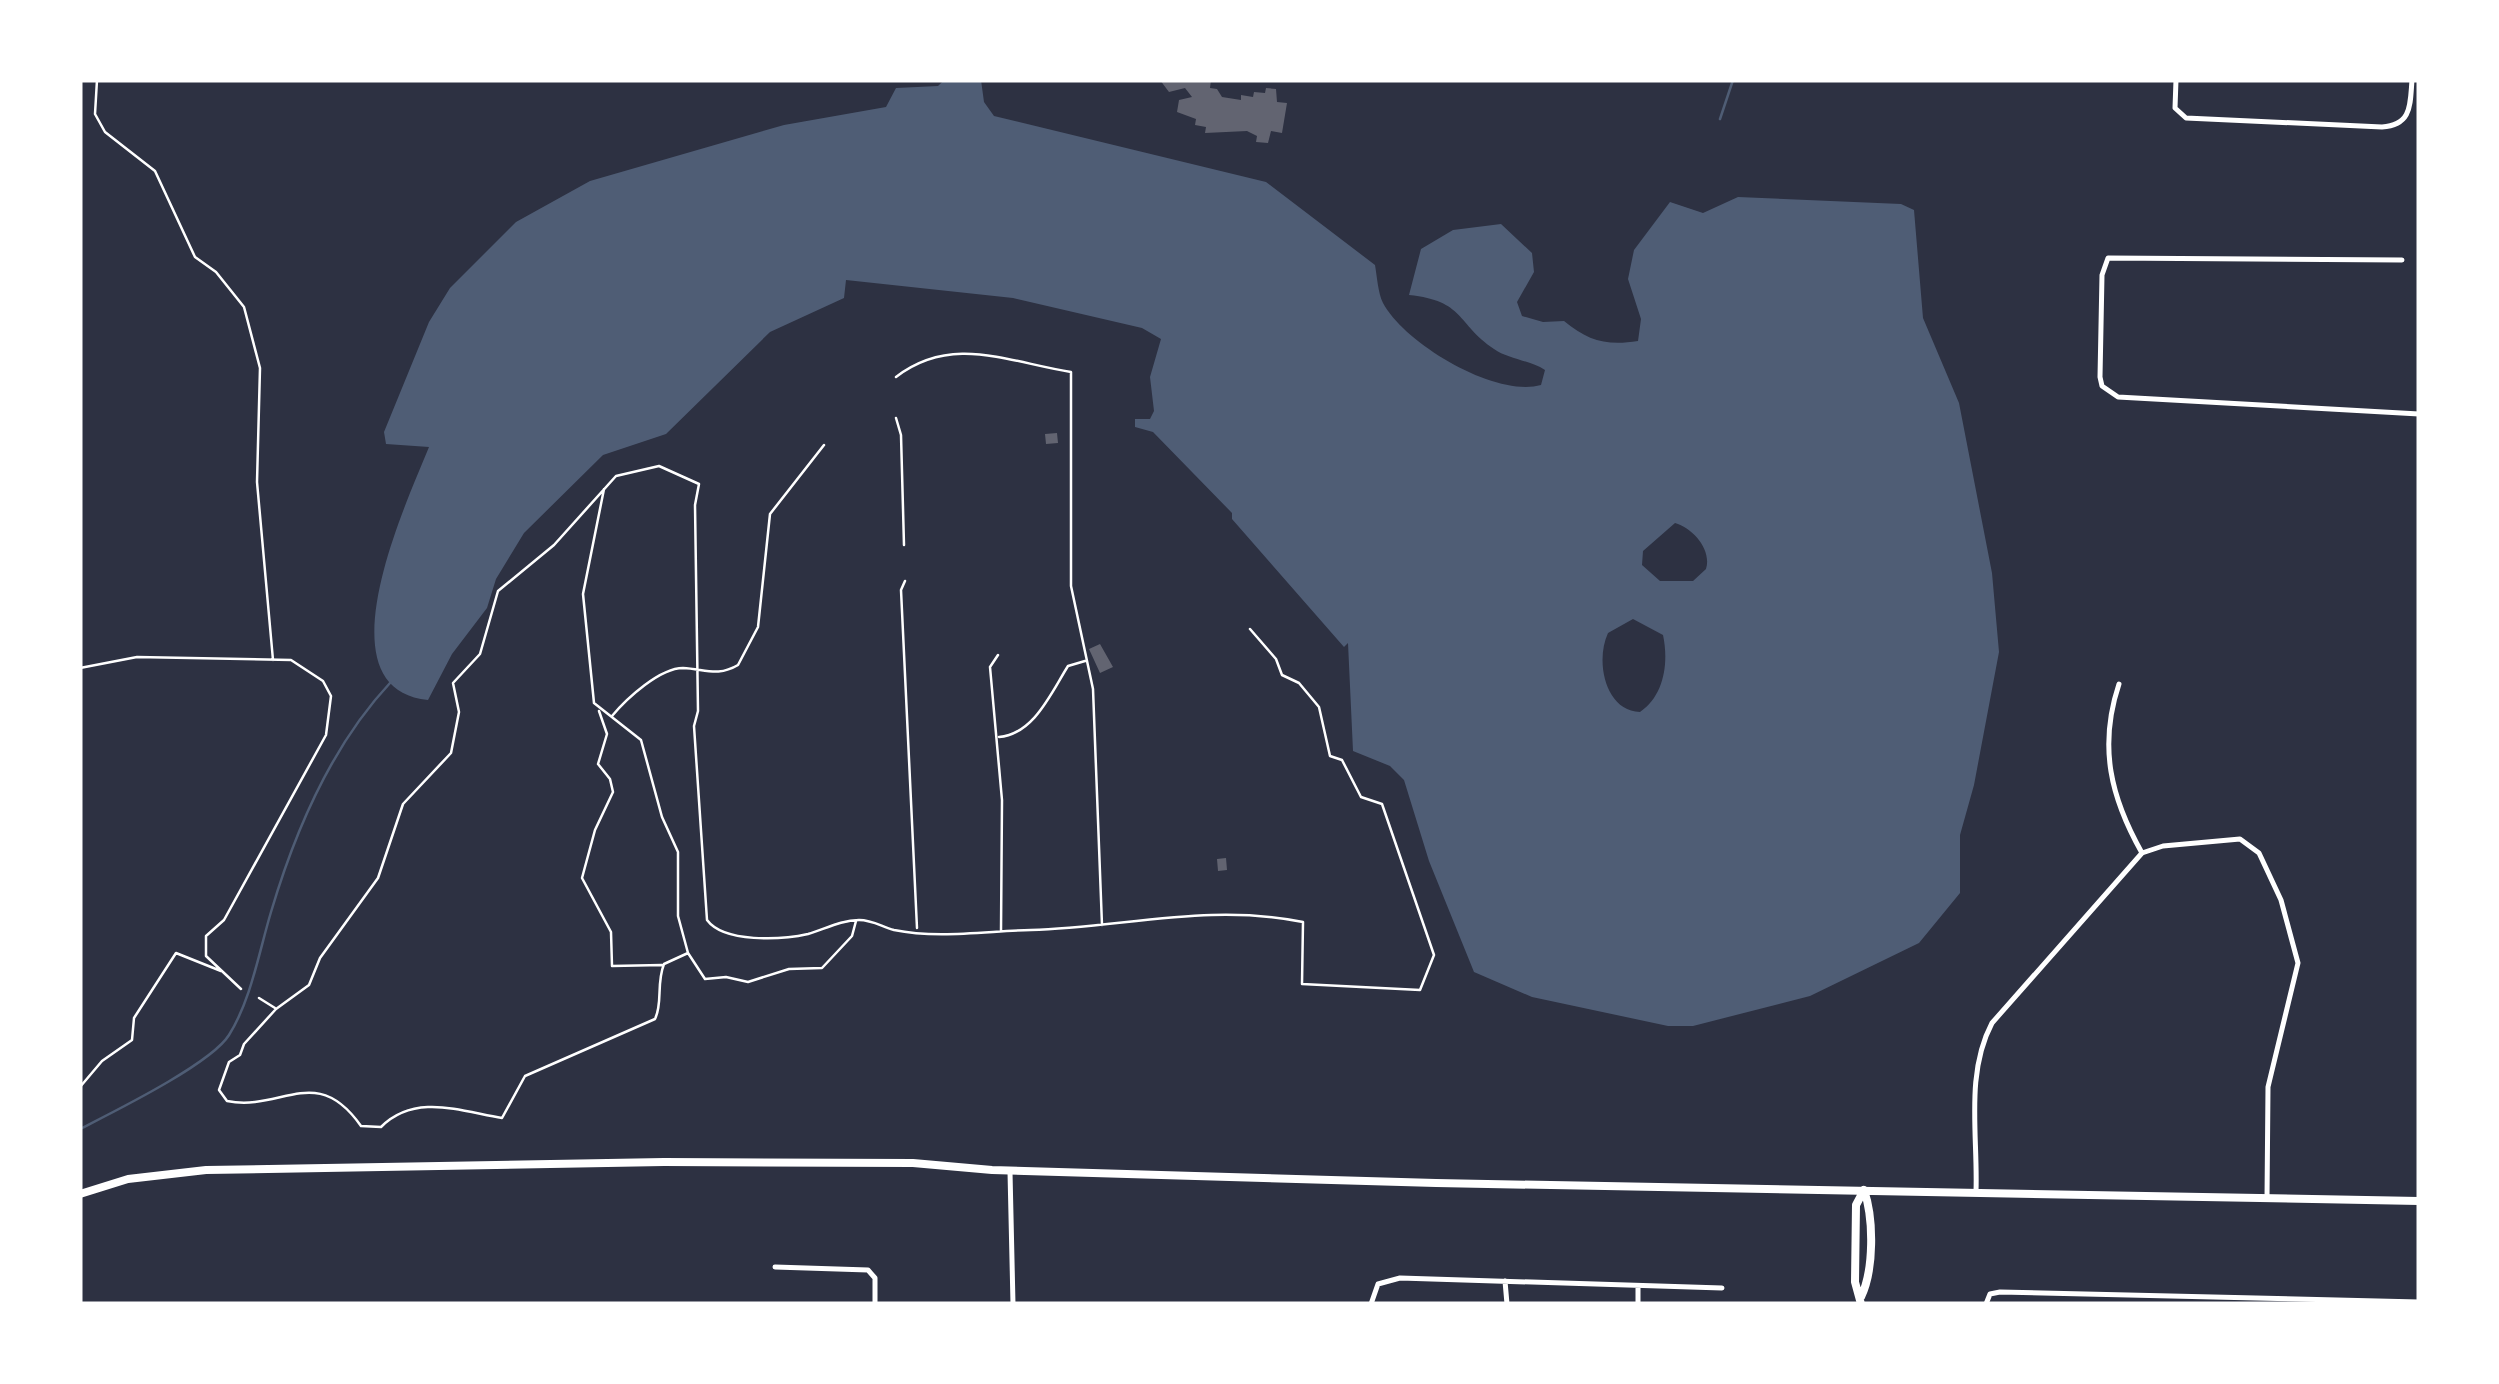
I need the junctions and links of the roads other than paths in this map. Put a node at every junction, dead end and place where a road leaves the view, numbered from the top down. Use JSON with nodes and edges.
{"nodes":[{"id":1,"x":2176,"y":80,"type":"edge"},
{"id":2,"x":2412,"y":80,"type":"edge"},
{"id":3,"x":2402,"y":260,"type":"dead end"},
{"id":4,"x":2419,"y":414,"type":"edge"},
{"id":5,"x":2118,"y":684,"type":"dead end"},
{"id":6,"x":2142,"y":854,"type":"junction"},
{"id":7,"x":1010,"y":1171,"type":"junction"},
{"id":8,"x":1864,"y":1190,"type":"junction"},
{"id":9,"x":80,"y":1194,"type":"edge"},
{"id":10,"x":1976,"y":1194,"type":"junction"},
{"id":11,"x":2267,"y":1201,"type":"junction"},
{"id":12,"x":2419,"y":1204,"type":"edge"},
{"id":13,"x":775,"y":1267,"type":"dead end"},
{"id":14,"x":1505,"y":1282,"type":"junction"},
{"id":15,"x":1638,"y":1286,"type":"junction"},
{"id":16,"x":1722,"y":1288,"type":"dead end"},
{"id":17,"x":1861,"y":1300,"type":"edge"},
{"id":18,"x":2314,"y":1302,"type":"edge"},
{"id":19,"x":2419,"y":1302,"type":"edge"},
{"id":20,"x":875,"y":1304,"type":"edge"},
{"id":21,"x":1014,"y":1304,"type":"edge"},
{"id":22,"x":1371,"y":1304,"type":"edge"},
{"id":23,"x":1507,"y":1304,"type":"edge"},
{"id":24,"x":1638,"y":1304,"type":"edge"},
{"id":25,"x":1986,"y":1304,"type":"edge"}],
"edges":[{"from":1,"to":2,"type":"street"},
{"from":3,"to":4,"type":"street"},
{"from":5,"to":6,"type":"street"},
{"from":6,"to":10,"type":"street"},
{"from":6,"to":11,"type":"street"},
{"from":7,"to":8,"type":"street"},
{"from":7,"to":9,"type":"street"},
{"from":7,"to":21,"type":"street"},
{"from":8,"to":10,"type":"street"},
{"from":8,"to":17,"type":"street"},
{"from":10,"to":11,"type":"street"},
{"from":11,"to":12,"type":"street"},
{"from":13,"to":20,"type":"street"},
{"from":14,"to":15,"type":"street"},
{"from":14,"to":22,"type":"street"},
{"from":14,"to":23,"type":"street"},
{"from":15,"to":16,"type":"street"},
{"from":15,"to":24,"type":"street"},
{"from":18,"to":19,"type":"street"},
{"from":18,"to":25,"type":"street"}]}
